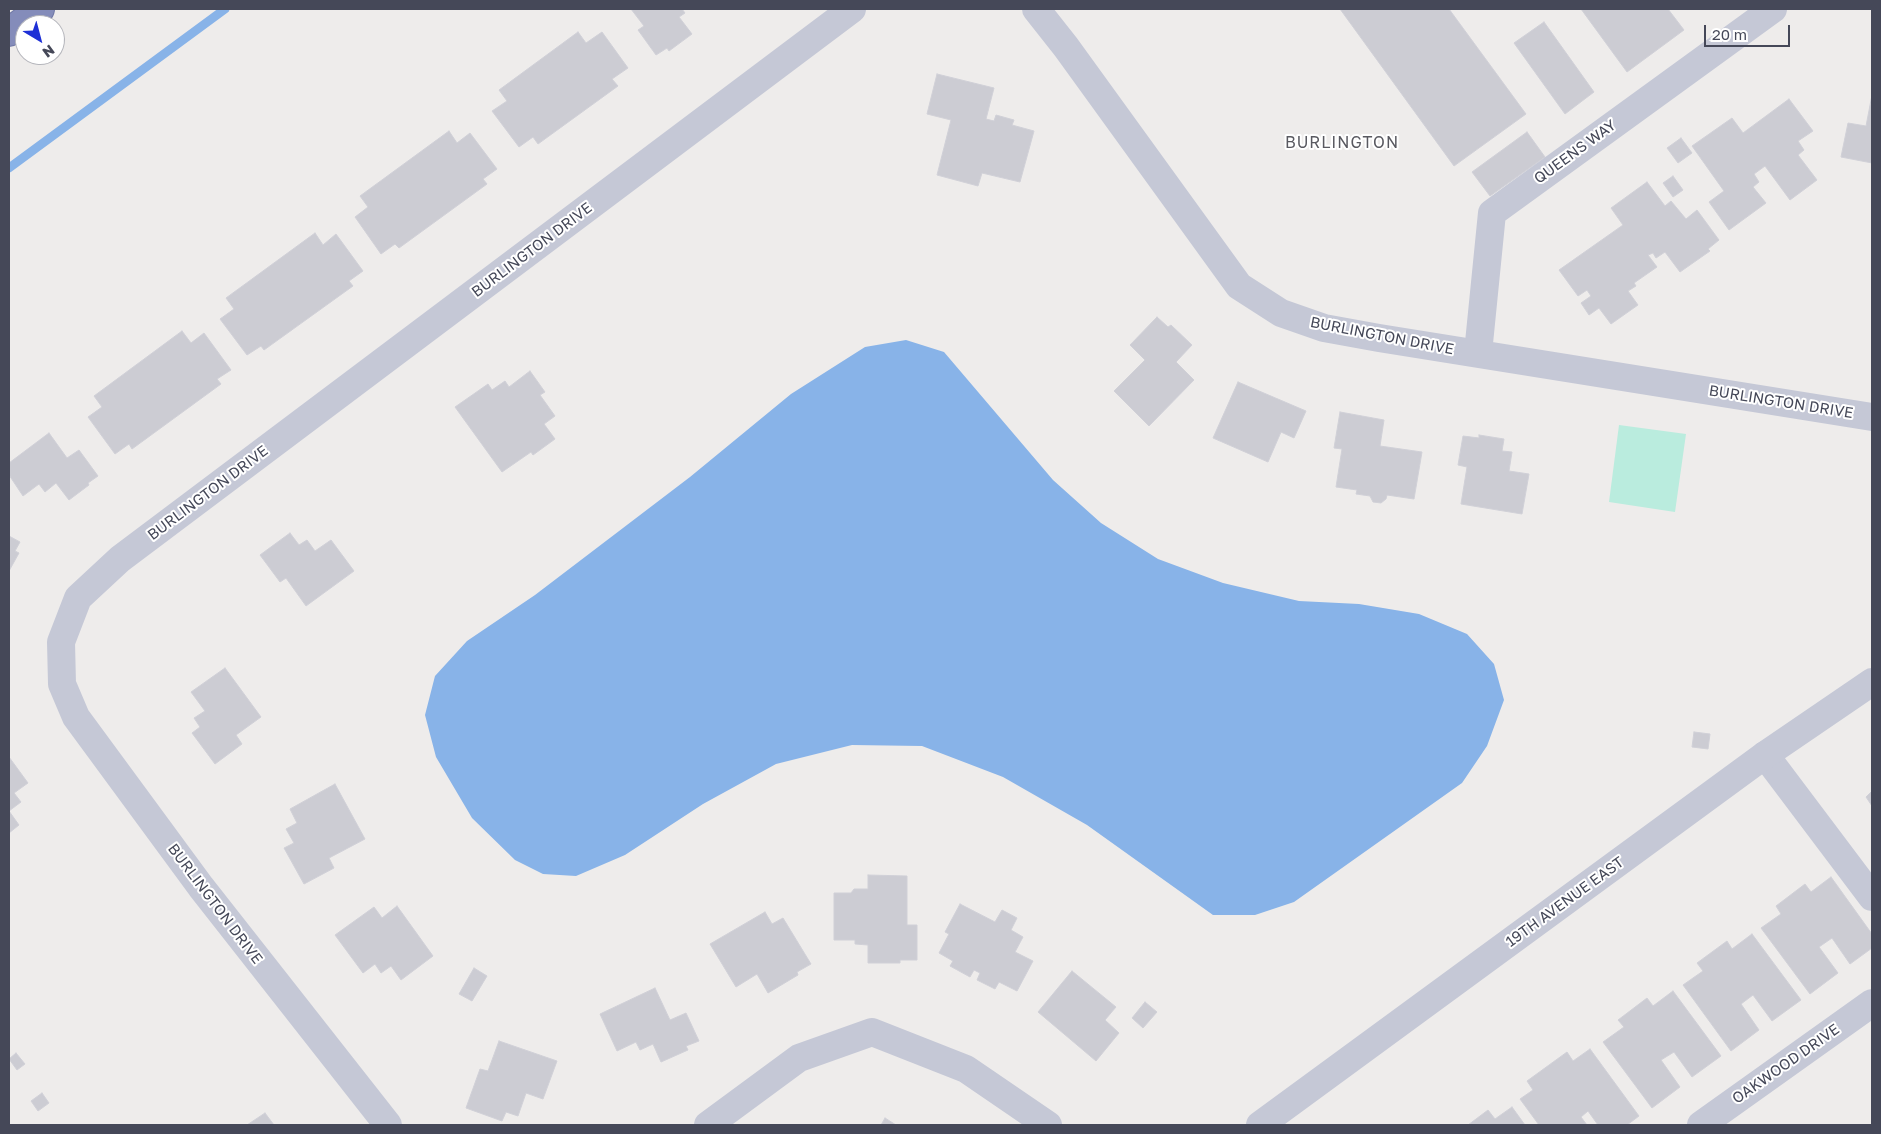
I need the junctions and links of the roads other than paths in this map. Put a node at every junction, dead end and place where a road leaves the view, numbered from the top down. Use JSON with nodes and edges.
{"nodes":[{"id":1,"x":40,"y":9,"type":"edge"},
{"id":2,"x":852,"y":9,"type":"edge"},
{"id":3,"x":1036,"y":9,"type":"edge"},
{"id":4,"x":1773,"y":9,"type":"edge"},
{"id":5,"x":9,"y":32,"type":"edge"},
{"id":6,"x":1478,"y":353,"type":"junction"},
{"id":7,"x":1872,"y":417,"type":"edge"},
{"id":8,"x":1872,"y":682,"type":"edge"},
{"id":9,"x":1765,"y":755,"type":"junction"},
{"id":10,"x":1872,"y":897,"type":"edge"},
{"id":11,"x":1872,"y":1003,"type":"edge"},
{"id":12,"x":388,"y":1125,"type":"edge"},
{"id":13,"x":708,"y":1125,"type":"edge"},
{"id":14,"x":1048,"y":1125,"type":"edge"},
{"id":15,"x":1260,"y":1125,"type":"edge"},
{"id":16,"x":1701,"y":1125,"type":"edge"}],
"edges":[{"from":1,"to":5,"type":"highway"},
{"from":2,"to":12,"type":"street","name":"BURLINGTON DRIVE"},
{"from":3,"to":6,"type":"street","name":"BURLINGTON DRIVE"},
{"from":4,"to":6,"type":"street","name":"QUEENS WAY"},
{"from":6,"to":7,"type":"street","name":"BURLINGTON DRIVE"},
{"from":8,"to":9,"type":"street","name":"19TH AVENUE EAST"},
{"from":9,"to":10,"type":"street"},
{"from":9,"to":15,"type":"street","name":"19TH AVENUE EAST"},
{"from":11,"to":16,"type":"street","name":"OAKWOOD DRIVE"},
{"from":13,"to":14,"type":"street"}]}
